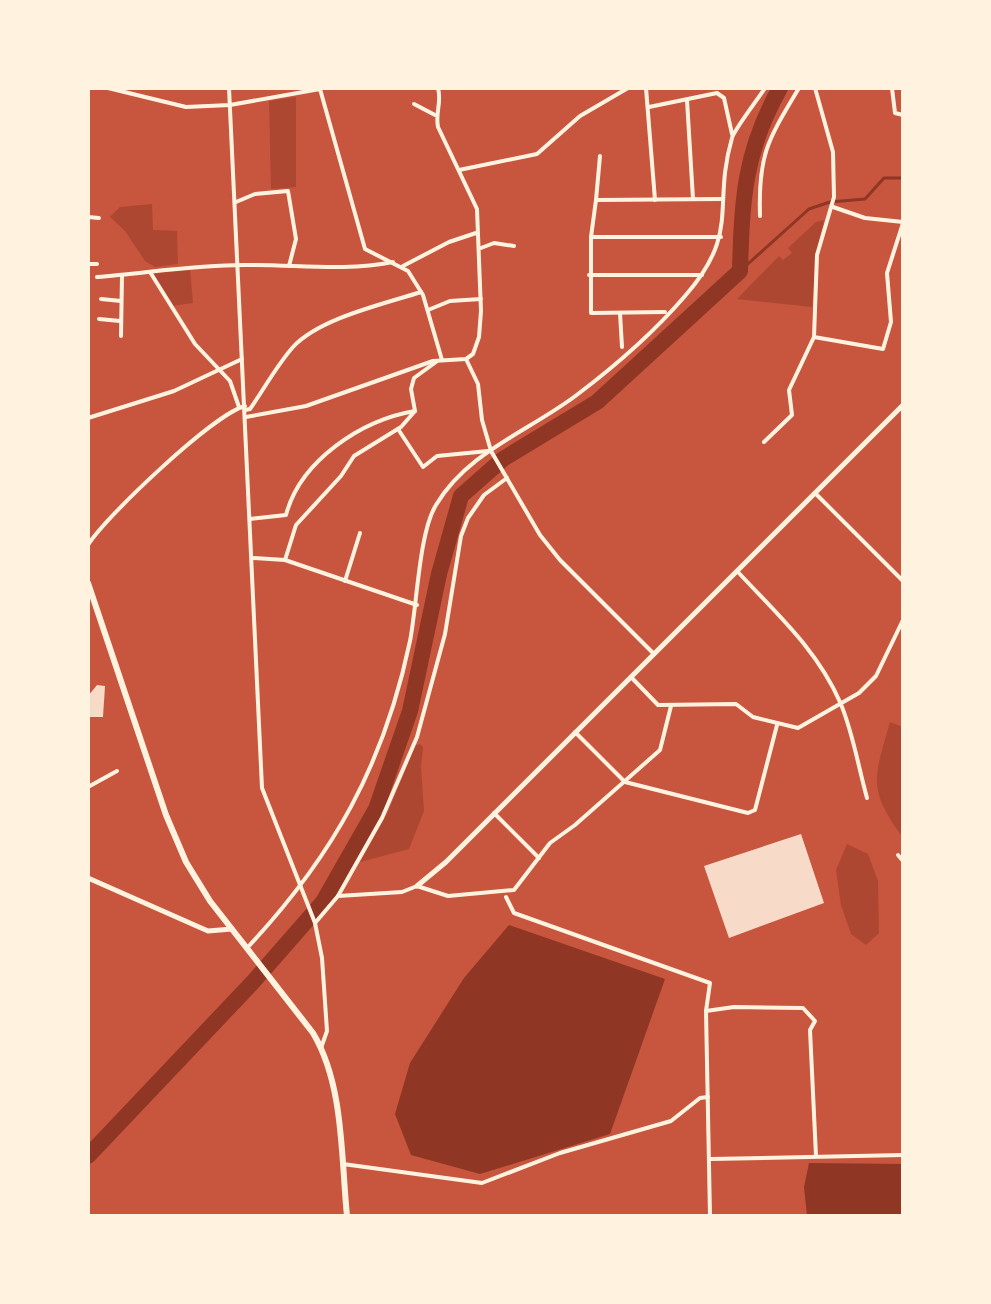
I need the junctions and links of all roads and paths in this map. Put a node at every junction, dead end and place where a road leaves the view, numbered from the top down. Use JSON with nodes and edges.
{"nodes":[{"id":1,"x":108,"y":88,"type":"edge"},
{"id":2,"x":229,"y":88,"type":"edge"},
{"id":3,"x":438,"y":88,"type":"edge"},
{"id":4,"x":628,"y":88,"type":"edge"},
{"id":5,"x":646,"y":88,"type":"edge"},
{"id":6,"x":765,"y":88,"type":"edge"},
{"id":7,"x":799,"y":88,"type":"edge"},
{"id":8,"x":815,"y":88,"type":"edge"},
{"id":9,"x":892,"y":88,"type":"edge"},
{"id":10,"x":687,"y":100,"type":"junction"},
{"id":11,"x":414,"y":104,"type":"dead end"},
{"id":12,"x":230,"y":105,"type":"junction"},
{"id":13,"x":649,"y":107,"type":"junction"},
{"id":14,"x":435,"y":115,"type":"junction"},
{"id":15,"x":903,"y":115,"type":"edge"},
{"id":16,"x":732,"y":134,"type":"junction"},
{"id":17,"x":600,"y":156,"type":"dead end"},
{"id":18,"x":459,"y":170,"type":"junction"},
{"id":19,"x":693,"y":199,"type":"junction"},
{"id":20,"x":723,"y":199,"type":"junction"},
{"id":21,"x":596,"y":200,"type":"junction"},
{"id":22,"x":655,"y":200,"type":"junction"},
{"id":23,"x":236,"y":202,"type":"junction"},
{"id":24,"x":833,"y":207,"type":"junction"},
{"id":25,"x":760,"y":216,"type":"dead end"},
{"id":26,"x":88,"y":217,"type":"edge"},
{"id":27,"x":99,"y":218,"type":"dead end"},
{"id":28,"x":903,"y":222,"type":"edge"},
{"id":29,"x":476,"y":233,"type":"junction"},
{"id":30,"x":591,"y":237,"type":"junction"},
{"id":31,"x":721,"y":237,"type":"junction"},
{"id":32,"x":514,"y":246,"type":"dead end"},
{"id":33,"x":480,"y":249,"type":"junction"},
{"id":34,"x":395,"y":262,"type":"junction"},
{"id":35,"x":88,"y":264,"type":"edge"},
{"id":36,"x":97,"y":264,"type":"dead end"},
{"id":37,"x":238,"y":265,"type":"junction"},
{"id":38,"x":289,"y":266,"type":"junction"},
{"id":39,"x":403,"y":266,"type":"junction"},
{"id":40,"x":150,"y":272,"type":"junction"},
{"id":41,"x":122,"y":275,"type":"junction"},
{"id":42,"x":589,"y":275,"type":"junction"},
{"id":43,"x":702,"y":275,"type":"junction"},
{"id":44,"x":97,"y":277,"type":"dead end"},
{"id":45,"x":421,"y":292,"type":"junction"},
{"id":46,"x":101,"y":299,"type":"dead end"},
{"id":47,"x":481,"y":299,"type":"junction"},
{"id":48,"x":121,"y":301,"type":"junction"},
{"id":49,"x":428,"y":310,"type":"junction"},
{"id":50,"x":668,"y":312,"type":"junction"},
{"id":51,"x":620,"y":313,"type":"junction"},
{"id":52,"x":99,"y":319,"type":"dead end"},
{"id":53,"x":121,"y":321,"type":"junction"},
{"id":54,"x":121,"y":336,"type":"dead end"},
{"id":55,"x":814,"y":337,"type":"junction"},
{"id":56,"x":622,"y":347,"type":"dead end"},
{"id":57,"x":242,"y":359,"type":"junction"},
{"id":58,"x":466,"y":359,"type":"junction"},
{"id":59,"x":440,"y":360,"type":"junction"},
{"id":60,"x":218,"y":370,"type":"junction"},
{"id":61,"x":903,"y":405,"type":"edge"},
{"id":62,"x":244,"y":410,"type":"junction"},
{"id":63,"x":415,"y":411,"type":"junction"},
{"id":64,"x":88,"y":418,"type":"edge"},
{"id":65,"x":398,"y":429,"type":"junction"},
{"id":66,"x":764,"y":442,"type":"dead end"},
{"id":67,"x":491,"y":451,"type":"junction"},
{"id":68,"x":507,"y":478,"type":"junction"},
{"id":69,"x":815,"y":493,"type":"junction"},
{"id":70,"x":250,"y":519,"type":"junction"},
{"id":71,"x":360,"y":533,"type":"dead end"},
{"id":72,"x":88,"y":545,"type":"edge"},
{"id":73,"x":252,"y":558,"type":"junction"},
{"id":74,"x":285,"y":560,"type":"junction"},
{"id":75,"x":737,"y":571,"type":"junction"},
{"id":76,"x":345,"y":581,"type":"junction"},
{"id":77,"x":903,"y":581,"type":"edge"},
{"id":78,"x":88,"y":583,"type":"edge"},
{"id":79,"x":417,"y":605,"type":"junction"},
{"id":80,"x":903,"y":620,"type":"edge"},
{"id":81,"x":654,"y":654,"type":"junction"},
{"id":82,"x":631,"y":677,"type":"junction"},
{"id":83,"x":841,"y":705,"type":"junction"},
{"id":84,"x":671,"y":706,"type":"junction"},
{"id":85,"x":777,"y":723,"type":"junction"},
{"id":86,"x":575,"y":732,"type":"junction"},
{"id":87,"x":117,"y":771,"type":"dead end"},
{"id":88,"x":625,"y":782,"type":"junction"},
{"id":89,"x":88,"y":787,"type":"edge"},
{"id":90,"x":867,"y":798,"type":"dead end"},
{"id":91,"x":494,"y":813,"type":"junction"},
{"id":92,"x":898,"y":855,"type":"dead end"},
{"id":93,"x":539,"y":858,"type":"junction"},
{"id":94,"x":903,"y":861,"type":"edge"},
{"id":95,"x":88,"y":878,"type":"edge"},
{"id":96,"x":417,"y":886,"type":"junction"},
{"id":97,"x":300,"y":890,"type":"junction"},
{"id":98,"x":338,"y":896,"type":"junction"},
{"id":99,"x":506,"y":897,"type":"dead end"},
{"id":100,"x":315,"y":923,"type":"junction"},
{"id":101,"x":232,"y":929,"type":"junction"},
{"id":102,"x":249,"y":950,"type":"junction"},
{"id":103,"x":706,"y":1011,"type":"junction"},
{"id":104,"x":321,"y":1048,"type":"junction"},
{"id":105,"x":708,"y":1097,"type":"junction"},
{"id":106,"x":903,"y":1155,"type":"edge"},
{"id":107,"x":816,"y":1156,"type":"junction"},
{"id":108,"x":711,"y":1159,"type":"junction"},
{"id":109,"x":342,"y":1164,"type":"junction"},
{"id":110,"x":347,"y":1216,"type":"edge"},
{"id":111,"x":710,"y":1216,"type":"edge"}],
"edges":[{"from":1,"to":12,"type":"street"},
{"from":2,"to":12,"type":"street"},
{"from":3,"to":14,"type":"street"},
{"from":4,"to":18,"type":"street"},
{"from":5,"to":13,"type":"street"},
{"from":6,"to":16,"type":"street"},
{"from":7,"to":25,"type":"street"},
{"from":8,"to":24,"type":"street"},
{"from":9,"to":15,"type":"street"},
{"from":10,"to":13,"type":"street"},
{"from":10,"to":16,"type":"street"},
{"from":10,"to":19,"type":"street"},
{"from":11,"to":14,"type":"street"},
{"from":12,"to":23,"type":"street"},
{"from":12,"to":34,"type":"street"},
{"from":13,"to":22,"type":"street"},
{"from":14,"to":18,"type":"street"},
{"from":16,"to":20,"type":"street"},
{"from":17,"to":21,"type":"street"},
{"from":18,"to":29,"type":"street"},
{"from":19,"to":20,"type":"street"},
{"from":19,"to":22,"type":"street"},
{"from":20,"to":31,"type":"street"},
{"from":21,"to":22,"type":"street"},
{"from":21,"to":30,"type":"street"},
{"from":23,"to":37,"type":"street"},
{"from":23,"to":38,"type":"street"},
{"from":24,"to":28,"type":"street"},
{"from":24,"to":55,"type":"street"},
{"from":26,"to":27,"type":"street"},
{"from":28,"to":55,"type":"street"},
{"from":29,"to":33,"type":"street"},
{"from":29,"to":39,"type":"street"},
{"from":30,"to":31,"type":"street"},
{"from":30,"to":42,"type":"street"},
{"from":31,"to":43,"type":"street"},
{"from":32,"to":33,"type":"street"},
{"from":33,"to":47,"type":"street"},
{"from":34,"to":38,"type":"street"},
{"from":34,"to":39,"type":"street"},
{"from":35,"to":36,"type":"street"},
{"from":37,"to":38,"type":"street"},
{"from":37,"to":40,"type":"street"},
{"from":37,"to":57,"type":"street"},
{"from":39,"to":45,"type":"street"},
{"from":40,"to":41,"type":"street"},
{"from":40,"to":60,"type":"street"},
{"from":41,"to":44,"type":"street"},
{"from":41,"to":48,"type":"street"},
{"from":42,"to":43,"type":"street"},
{"from":42,"to":51,"type":"street"},
{"from":43,"to":50,"type":"street"},
{"from":45,"to":49,"type":"street"},
{"from":45,"to":62,"type":"street"},
{"from":46,"to":48,"type":"street"},
{"from":47,"to":49,"type":"street"},
{"from":47,"to":58,"type":"street"},
{"from":48,"to":53,"type":"street"},
{"from":49,"to":59,"type":"street"},
{"from":50,"to":51,"type":"street"},
{"from":50,"to":67,"type":"street"},
{"from":51,"to":56,"type":"street"},
{"from":52,"to":53,"type":"street"},
{"from":53,"to":54,"type":"street"},
{"from":55,"to":66,"type":"street"},
{"from":57,"to":60,"type":"street"},
{"from":57,"to":62,"type":"street"},
{"from":58,"to":59,"type":"street"},
{"from":58,"to":67,"type":"street"},
{"from":59,"to":62,"type":"street"},
{"from":59,"to":63,"type":"street"},
{"from":60,"to":62,"type":"street"},
{"from":60,"to":64,"type":"street"},
{"from":61,"to":69,"type":"street"},
{"from":62,"to":70,"type":"street"},
{"from":62,"to":72,"type":"street"},
{"from":63,"to":65,"type":"street"},
{"from":63,"to":70,"type":"street"},
{"from":65,"to":67,"type":"street"},
{"from":65,"to":74,"type":"street"},
{"from":67,"to":68,"type":"street"},
{"from":67,"to":79,"type":"street"},
{"from":68,"to":81,"type":"street"},
{"from":68,"to":98,"type":"street"},
{"from":69,"to":75,"type":"street"},
{"from":69,"to":77,"type":"street"},
{"from":70,"to":73,"type":"street"},
{"from":71,"to":76,"type":"street"},
{"from":73,"to":74,"type":"street"},
{"from":73,"to":97,"type":"street"},
{"from":74,"to":76,"type":"street"},
{"from":75,"to":81,"type":"street"},
{"from":75,"to":83,"type":"street"},
{"from":76,"to":79,"type":"street"},
{"from":78,"to":101,"type":"main road"},
{"from":79,"to":97,"type":"street"},
{"from":80,"to":83,"type":"street"},
{"from":81,"to":82,"type":"street"},
{"from":82,"to":84,"type":"street"},
{"from":82,"to":86,"type":"street"},
{"from":83,"to":85,"type":"street"},
{"from":83,"to":90,"type":"street"},
{"from":84,"to":85,"type":"street"},
{"from":84,"to":88,"type":"street"},
{"from":85,"to":88,"type":"street"},
{"from":86,"to":88,"type":"street"},
{"from":86,"to":91,"type":"street"},
{"from":87,"to":89,"type":"street"},
{"from":88,"to":93,"type":"street"},
{"from":91,"to":93,"type":"street"},
{"from":91,"to":96,"type":"street"},
{"from":92,"to":94,"type":"street"},
{"from":93,"to":96,"type":"street"},
{"from":95,"to":101,"type":"street"},
{"from":96,"to":98,"type":"street"},
{"from":97,"to":100,"type":"street"},
{"from":97,"to":102,"type":"street"},
{"from":98,"to":100,"type":"street"},
{"from":99,"to":103,"type":"street"},
{"from":100,"to":104,"type":"street"},
{"from":101,"to":102,"type":"main road"},
{"from":102,"to":104,"type":"main road"},
{"from":103,"to":105,"type":"street"},
{"from":103,"to":107,"type":"street"},
{"from":104,"to":109,"type":"main road"},
{"from":105,"to":108,"type":"street"},
{"from":105,"to":109,"type":"street"},
{"from":106,"to":107,"type":"street"},
{"from":107,"to":108,"type":"street"},
{"from":108,"to":111,"type":"street"},
{"from":109,"to":110,"type":"main road"}]}
